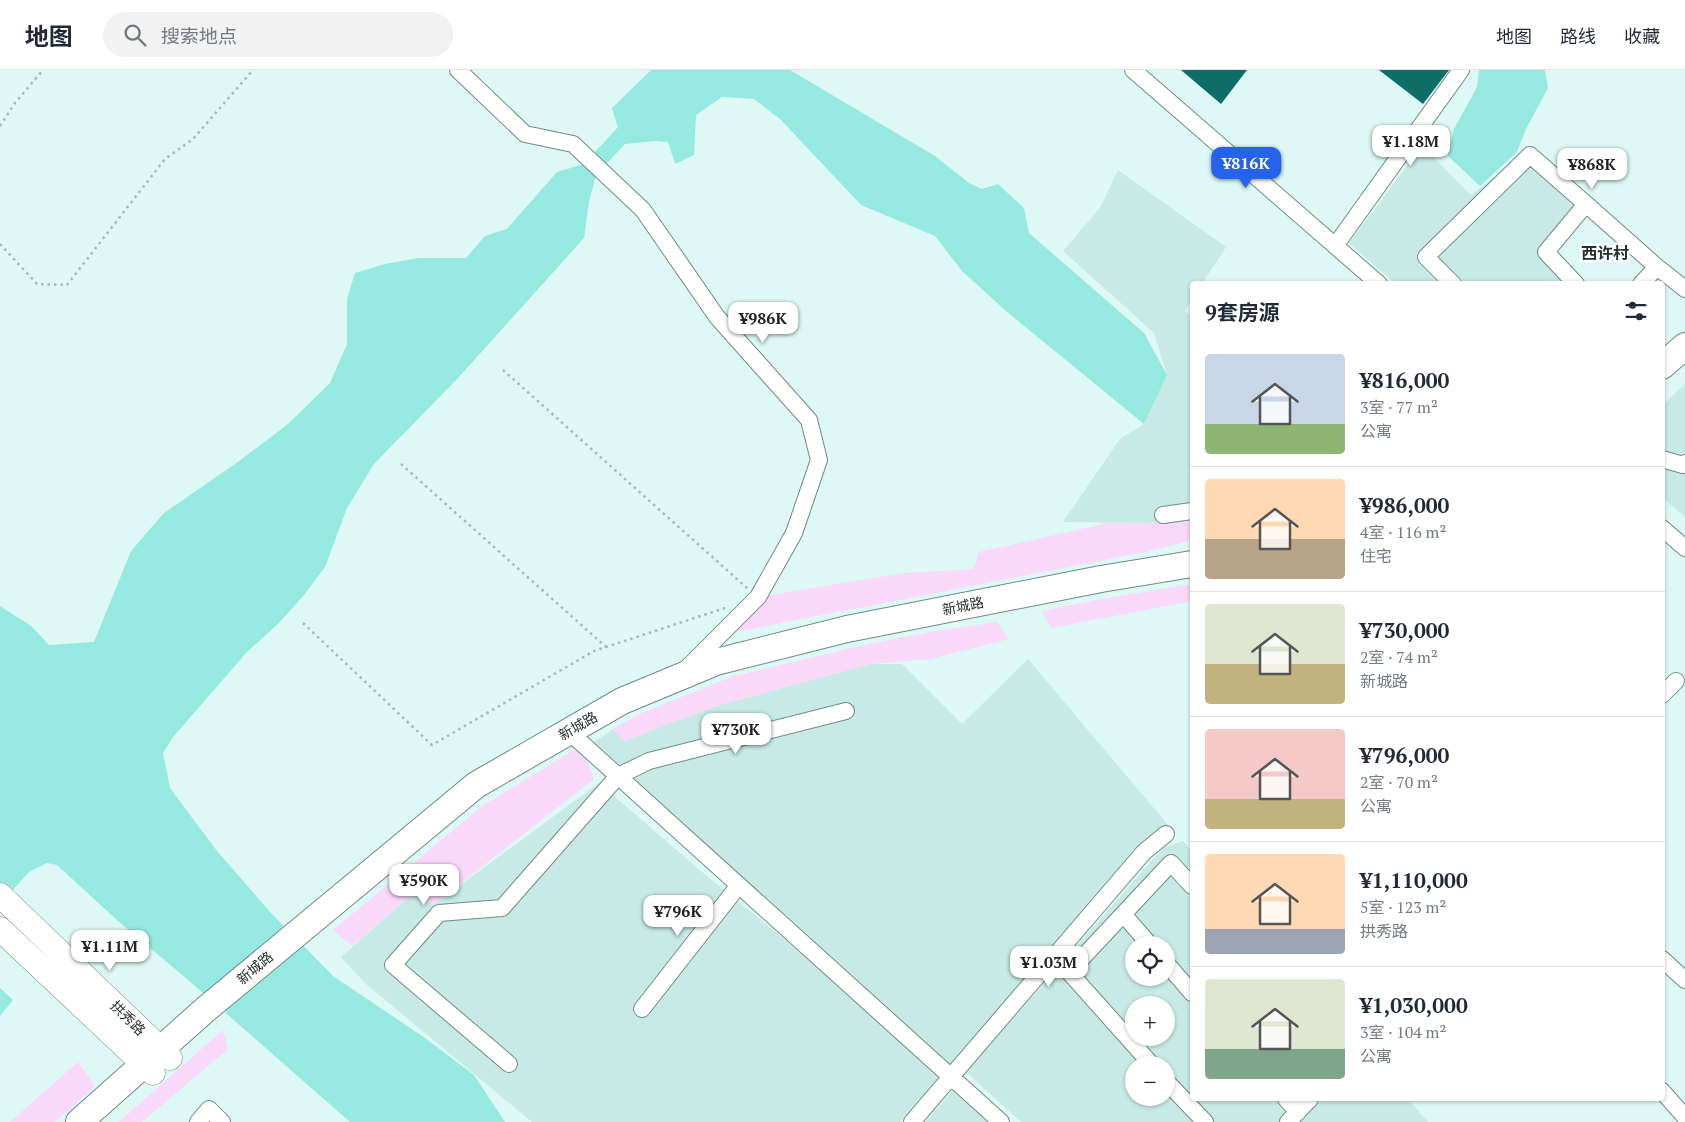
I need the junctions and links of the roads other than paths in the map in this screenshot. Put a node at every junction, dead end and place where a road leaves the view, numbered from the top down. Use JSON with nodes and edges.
{"nodes":[{"id":1,"x":458,"y":70,"type":"edge"},
{"id":2,"x":1133,"y":70,"type":"edge"},
{"id":3,"x":1461,"y":70,"type":"edge"},
{"id":4,"x":1586,"y":204,"type":"junction"},
{"id":5,"x":1335,"y":246,"type":"junction"},
{"id":6,"x":1657,"y":267,"type":"junction"},
{"id":7,"x":1376,"y":281,"type":"edge"},
{"id":8,"x":1450,"y":281,"type":"edge"},
{"id":9,"x":1573,"y":281,"type":"edge"},
{"id":10,"x":1644,"y":281,"type":"edge"},
{"id":11,"x":1685,"y":288,"type":"edge"},
{"id":12,"x":1685,"y":346,"type":"edge"},
{"id":13,"x":1685,"y":361,"type":"edge"},
{"id":14,"x":1665,"y":363,"type":"edge"},
{"id":15,"x":1665,"y":378,"type":"edge"},
{"id":16,"x":1665,"y":460,"type":"edge"},
{"id":17,"x":1685,"y":464,"type":"edge"},
{"id":18,"x":1190,"y":511,"type":"edge"},
{"id":19,"x":1163,"y":515,"type":"dead end"},
{"id":20,"x":1665,"y":531,"type":"edge"},
{"id":21,"x":1685,"y":548,"type":"edge"},
{"id":22,"x":1190,"y":564,"type":"edge"},
{"id":23,"x":1190,"y":576,"type":"edge"},
{"id":24,"x":675,"y":679,"type":"junction"},
{"id":25,"x":1676,"y":681,"type":"dead end"},
{"id":26,"x":1665,"y":692,"type":"edge"},
{"id":27,"x":846,"y":711,"type":"dead end"},
{"id":28,"x":577,"y":739,"type":"junction"},
{"id":29,"x":618,"y":776,"type":"junction"},
{"id":30,"x":1166,"y":834,"type":"dead end"},
{"id":31,"x":1190,"y":884,"type":"edge"},
{"id":32,"x":739,"y":885,"type":"junction"},
{"id":33,"x":0,"y":895,"type":"edge"},
{"id":34,"x":1123,"y":914,"type":"junction"},
{"id":35,"x":3,"y":932,"type":"edge"},
{"id":36,"x":303,"y":936,"type":"junction"},
{"id":37,"x":1142,"y":936,"type":"edge"},
{"id":38,"x":1665,"y":962,"type":"edge"},
{"id":39,"x":1175,"y":973,"type":"edge"},
{"id":40,"x":1685,"y":980,"type":"edge"},
{"id":41,"x":1190,"y":991,"type":"edge"},
{"id":42,"x":642,"y":1009,"type":"dead end"},
{"id":43,"x":1144,"y":1056,"type":"edge"},
{"id":44,"x":156,"y":1061,"type":"junction"},
{"id":45,"x":509,"y":1064,"type":"dead end"},
{"id":46,"x":951,"y":1077,"type":"junction"},
{"id":47,"x":1175,"y":1092,"type":"edge"},
{"id":48,"x":1665,"y":1094,"type":"edge"},
{"id":49,"x":1287,"y":1101,"type":"edge"},
{"id":50,"x":1308,"y":1101,"type":"edge"},
{"id":51,"x":1293,"y":1117,"type":"edge"},
{"id":52,"x":1685,"y":1117,"type":"edge"},
{"id":53,"x":1200,"y":1121,"type":"edge"},
{"id":54,"x":79,"y":1122,"type":"edge"},
{"id":55,"x":98,"y":1122,"type":"edge"},
{"id":56,"x":198,"y":1122,"type":"edge"},
{"id":57,"x":222,"y":1122,"type":"edge"},
{"id":58,"x":912,"y":1122,"type":"edge"},
{"id":59,"x":1001,"y":1122,"type":"edge"}],
"edges":[{"from":1,"to":24,"type":"street"},
{"from":2,"to":5,"type":"street"},
{"from":3,"to":5,"type":"street"},
{"from":4,"to":6,"type":"street"},
{"from":4,"to":8,"type":"street"},
{"from":4,"to":9,"type":"street"},
{"from":5,"to":7,"type":"street"},
{"from":6,"to":10,"type":"street"},
{"from":6,"to":11,"type":"street"},
{"from":12,"to":14,"type":"main road"},
{"from":13,"to":15,"type":"main road"},
{"from":16,"to":17,"type":"street"},
{"from":18,"to":19,"type":"street"},
{"from":20,"to":21,"type":"street"},
{"from":22,"to":24,"type":"main road","name":"新城路"},
{"from":23,"to":28,"type":"main road","name":"新城路"},
{"from":24,"to":36,"type":"main road","name":"新城路"},
{"from":25,"to":26,"type":"street"},
{"from":27,"to":29,"type":"street"},
{"from":28,"to":29,"type":"street"},
{"from":28,"to":36,"type":"main road","name":"新城路"},
{"from":29,"to":32,"type":"street"},
{"from":29,"to":45,"type":"street"},
{"from":30,"to":46,"type":"street"},
{"from":31,"to":34,"type":"street"},
{"from":32,"to":42,"type":"street"},
{"from":32,"to":46,"type":"street"},
{"from":33,"to":44,"type":"main road","name":"拱秀路"},
{"from":34,"to":37,"type":"street"},
{"from":34,"to":43,"type":"street"},
{"from":35,"to":44,"type":"main road","name":"拱秀路"},
{"from":36,"to":44,"type":"main road","name":"新城路"},
{"from":38,"to":40,"type":"street"},
{"from":39,"to":41,"type":"street"},
{"from":44,"to":54,"type":"main road","name":"新城路"},
{"from":44,"to":55,"type":"main road","name":"新城路"},
{"from":46,"to":58,"type":"street"},
{"from":46,"to":59,"type":"street"},
{"from":47,"to":53,"type":"street"},
{"from":48,"to":52,"type":"street"},
{"from":49,"to":51,"type":"street"},
{"from":50,"to":51,"type":"street"},
{"from":56,"to":57,"type":"street"}]}
